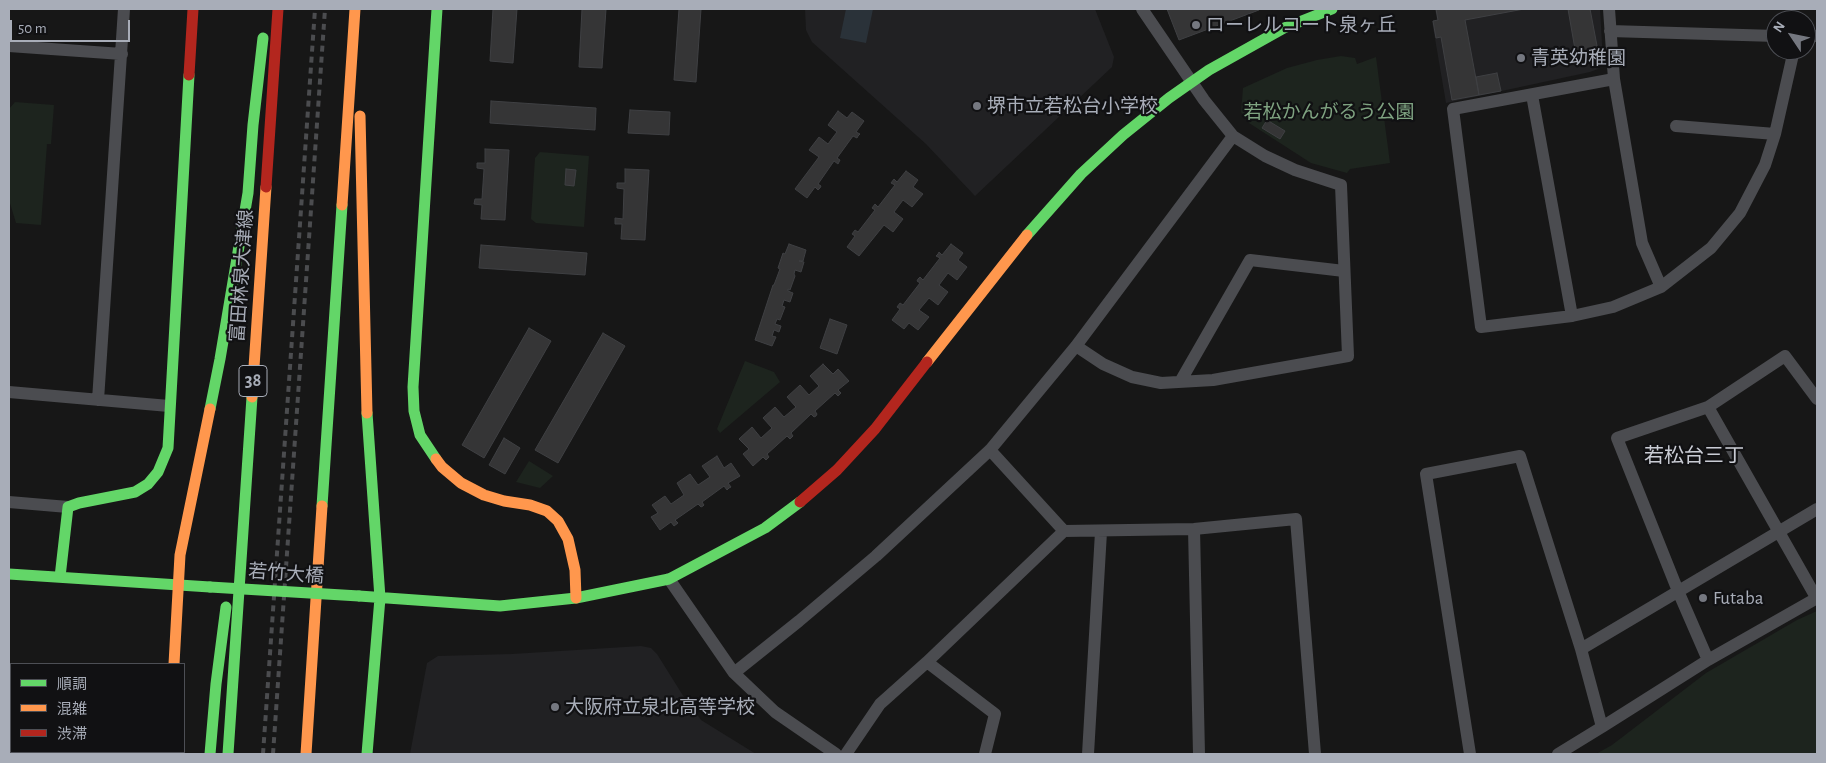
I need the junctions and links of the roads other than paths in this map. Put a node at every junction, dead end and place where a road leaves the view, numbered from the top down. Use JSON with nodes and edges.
{"nodes":[{"id":1,"x":124,"y":9,"type":"edge"},
{"id":2,"x":193,"y":9,"type":"edge"},
{"id":3,"x":278,"y":9,"type":"edge"},
{"id":4,"x":355,"y":9,"type":"edge"},
{"id":5,"x":359,"y":9,"type":"edge"},
{"id":6,"x":437,"y":9,"type":"edge"},
{"id":7,"x":1142,"y":9,"type":"edge"},
{"id":8,"x":1332,"y":9,"type":"edge"},
{"id":9,"x":1609,"y":9,"type":"edge"},
{"id":10,"x":264,"y":28,"type":"dead end"},
{"id":11,"x":1610,"y":31,"type":"junction"},
{"id":12,"x":1766,"y":36,"type":"edge"},
{"id":13,"x":9,"y":46,"type":"edge"},
{"id":14,"x":122,"y":54,"type":"junction"},
{"id":15,"x":1792,"y":60,"type":"edge"},
{"id":16,"x":1614,"y":79,"type":"junction"},
{"id":17,"x":1192,"y":83,"type":"junction"},
{"id":18,"x":1532,"y":94,"type":"junction"},
{"id":19,"x":1676,"y":126,"type":"dead end"},
{"id":20,"x":1775,"y":134,"type":"junction"},
{"id":21,"x":1233,"y":136,"type":"junction"},
{"id":22,"x":1344,"y":271,"type":"junction"},
{"id":23,"x":1661,"y":287,"type":"junction"},
{"id":24,"x":1572,"y":316,"type":"junction"},
{"id":25,"x":1076,"y":346,"type":"junction"},
{"id":26,"x":1180,"y":382,"type":"junction"},
{"id":27,"x":9,"y":392,"type":"edge"},
{"id":28,"x":252,"y":395,"type":"junction"},
{"id":29,"x":1817,"y":399,"type":"edge"},
{"id":30,"x":98,"y":400,"type":"junction"},
{"id":31,"x":169,"y":406,"type":"junction"},
{"id":32,"x":1708,"y":407,"type":"junction"},
{"id":33,"x":990,"y":450,"type":"junction"},
{"id":34,"x":9,"y":502,"type":"edge"},
{"id":35,"x":68,"y":506,"type":"junction"},
{"id":36,"x":1817,"y":509,"type":"edge"},
{"id":37,"x":1194,"y":529,"type":"junction"},
{"id":38,"x":1064,"y":531,"type":"junction"},
{"id":39,"x":1101,"y":532,"type":"junction"},
{"id":40,"x":1778,"y":533,"type":"junction"},
{"id":41,"x":9,"y":574,"type":"edge"},
{"id":42,"x":60,"y":577,"type":"junction"},
{"id":43,"x":669,"y":580,"type":"junction"},
{"id":44,"x":178,"y":585,"type":"junction"},
{"id":45,"x":1678,"y":591,"type":"junction"},
{"id":46,"x":380,"y":598,"type":"junction"},
{"id":47,"x":576,"y":598,"type":"junction"},
{"id":48,"x":1817,"y":598,"type":"edge"},
{"id":49,"x":1582,"y":649,"type":"junction"},
{"id":50,"x":1708,"y":660,"type":"junction"},
{"id":51,"x":927,"y":662,"type":"junction"},
{"id":52,"x":174,"y":663,"type":"edge"},
{"id":53,"x":734,"y":672,"type":"junction"},
{"id":54,"x":310,"y":696,"type":"junction"},
{"id":55,"x":1602,"y":727,"type":"junction"},
{"id":56,"x":210,"y":754,"type":"edge"},
{"id":57,"x":228,"y":754,"type":"edge"},
{"id":58,"x":306,"y":754,"type":"edge"},
{"id":59,"x":313,"y":754,"type":"edge"},
{"id":60,"x":367,"y":754,"type":"edge"},
{"id":61,"x":836,"y":754,"type":"edge"},
{"id":62,"x":846,"y":754,"type":"edge"},
{"id":63,"x":985,"y":754,"type":"edge"},
{"id":64,"x":1088,"y":754,"type":"edge"},
{"id":65,"x":1199,"y":754,"type":"edge"},
{"id":66,"x":1315,"y":754,"type":"edge"},
{"id":67,"x":1470,"y":754,"type":"edge"},
{"id":68,"x":1558,"y":754,"type":"edge"}],
"edges":[{"from":1,"to":14,"type":"street"},
{"from":2,"to":31,"type":"main road"},
{"from":3,"to":28,"type":"main road","name":"富田林泉大津線","number":"38"},
{"from":4,"to":54,"type":"main road"},
{"from":5,"to":46,"type":"main road"},
{"from":6,"to":47,"type":"main road"},
{"from":7,"to":17,"type":"street"},
{"from":8,"to":17,"type":"main road","name":"若竹大橋"},
{"from":9,"to":11,"type":"street"},
{"from":10,"to":44,"type":"main road"},
{"from":11,"to":12,"type":"street"},
{"from":11,"to":16,"type":"street"},
{"from":13,"to":14,"type":"street"},
{"from":14,"to":30,"type":"street"},
{"from":15,"to":20,"type":"street"},
{"from":16,"to":18,"type":"street"},
{"from":16,"to":23,"type":"street"},
{"from":17,"to":21,"type":"street"},
{"from":17,"to":43,"type":"main road","name":"若竹大橋"},
{"from":18,"to":24,"type":"street"},
{"from":18,"to":24,"type":"street"},
{"from":19,"to":20,"type":"street"},
{"from":20,"to":23,"type":"street"},
{"from":21,"to":22,"type":"street"},
{"from":21,"to":25,"type":"street"},
{"from":22,"to":26,"type":"street"},
{"from":22,"to":26,"type":"street"},
{"from":23,"to":24,"type":"street"},
{"from":25,"to":26,"type":"street"},
{"from":25,"to":33,"type":"street"},
{"from":27,"to":30,"type":"street"},
{"from":28,"to":56,"type":"main road"},
{"from":28,"to":57,"type":"main road","name":"富田林泉大津線","number":"38"},
{"from":29,"to":32,"type":"street"},
{"from":30,"to":31,"type":"street"},
{"from":31,"to":35,"type":"main road"},
{"from":32,"to":40,"type":"street"},
{"from":32,"to":45,"type":"street"},
{"from":33,"to":38,"type":"street"},
{"from":33,"to":53,"type":"street"},
{"from":34,"to":35,"type":"street"},
{"from":35,"to":42,"type":"main road"},
{"from":36,"to":40,"type":"street"},
{"from":37,"to":39,"type":"street"},
{"from":37,"to":65,"type":"street"},
{"from":37,"to":66,"type":"street"},
{"from":38,"to":39,"type":"street"},
{"from":38,"to":51,"type":"street"},
{"from":39,"to":64,"type":"street"},
{"from":40,"to":45,"type":"street"},
{"from":40,"to":48,"type":"street"},
{"from":41,"to":42,"type":"main road","name":"若竹大橋"},
{"from":42,"to":44,"type":"main road","name":"若竹大橋"},
{"from":43,"to":47,"type":"main road","name":"若竹大橋"},
{"from":43,"to":53,"type":"street"},
{"from":44,"to":46,"type":"main road","name":"若竹大橋","bridge":true},
{"from":44,"to":52,"type":"main road"},
{"from":45,"to":49,"type":"street"},
{"from":45,"to":50,"type":"street"},
{"from":46,"to":47,"type":"main road","name":"若竹大橋"},
{"from":46,"to":60,"type":"main road"},
{"from":48,"to":50,"type":"street"},
{"from":49,"to":55,"type":"street"},
{"from":49,"to":67,"type":"street"},
{"from":50,"to":55,"type":"street"},
{"from":51,"to":62,"type":"street"},
{"from":51,"to":63,"type":"street"},
{"from":53,"to":61,"type":"street"},
{"from":54,"to":58,"type":"main road"},
{"from":54,"to":59,"type":"main road"},
{"from":55,"to":68,"type":"street"}]}
